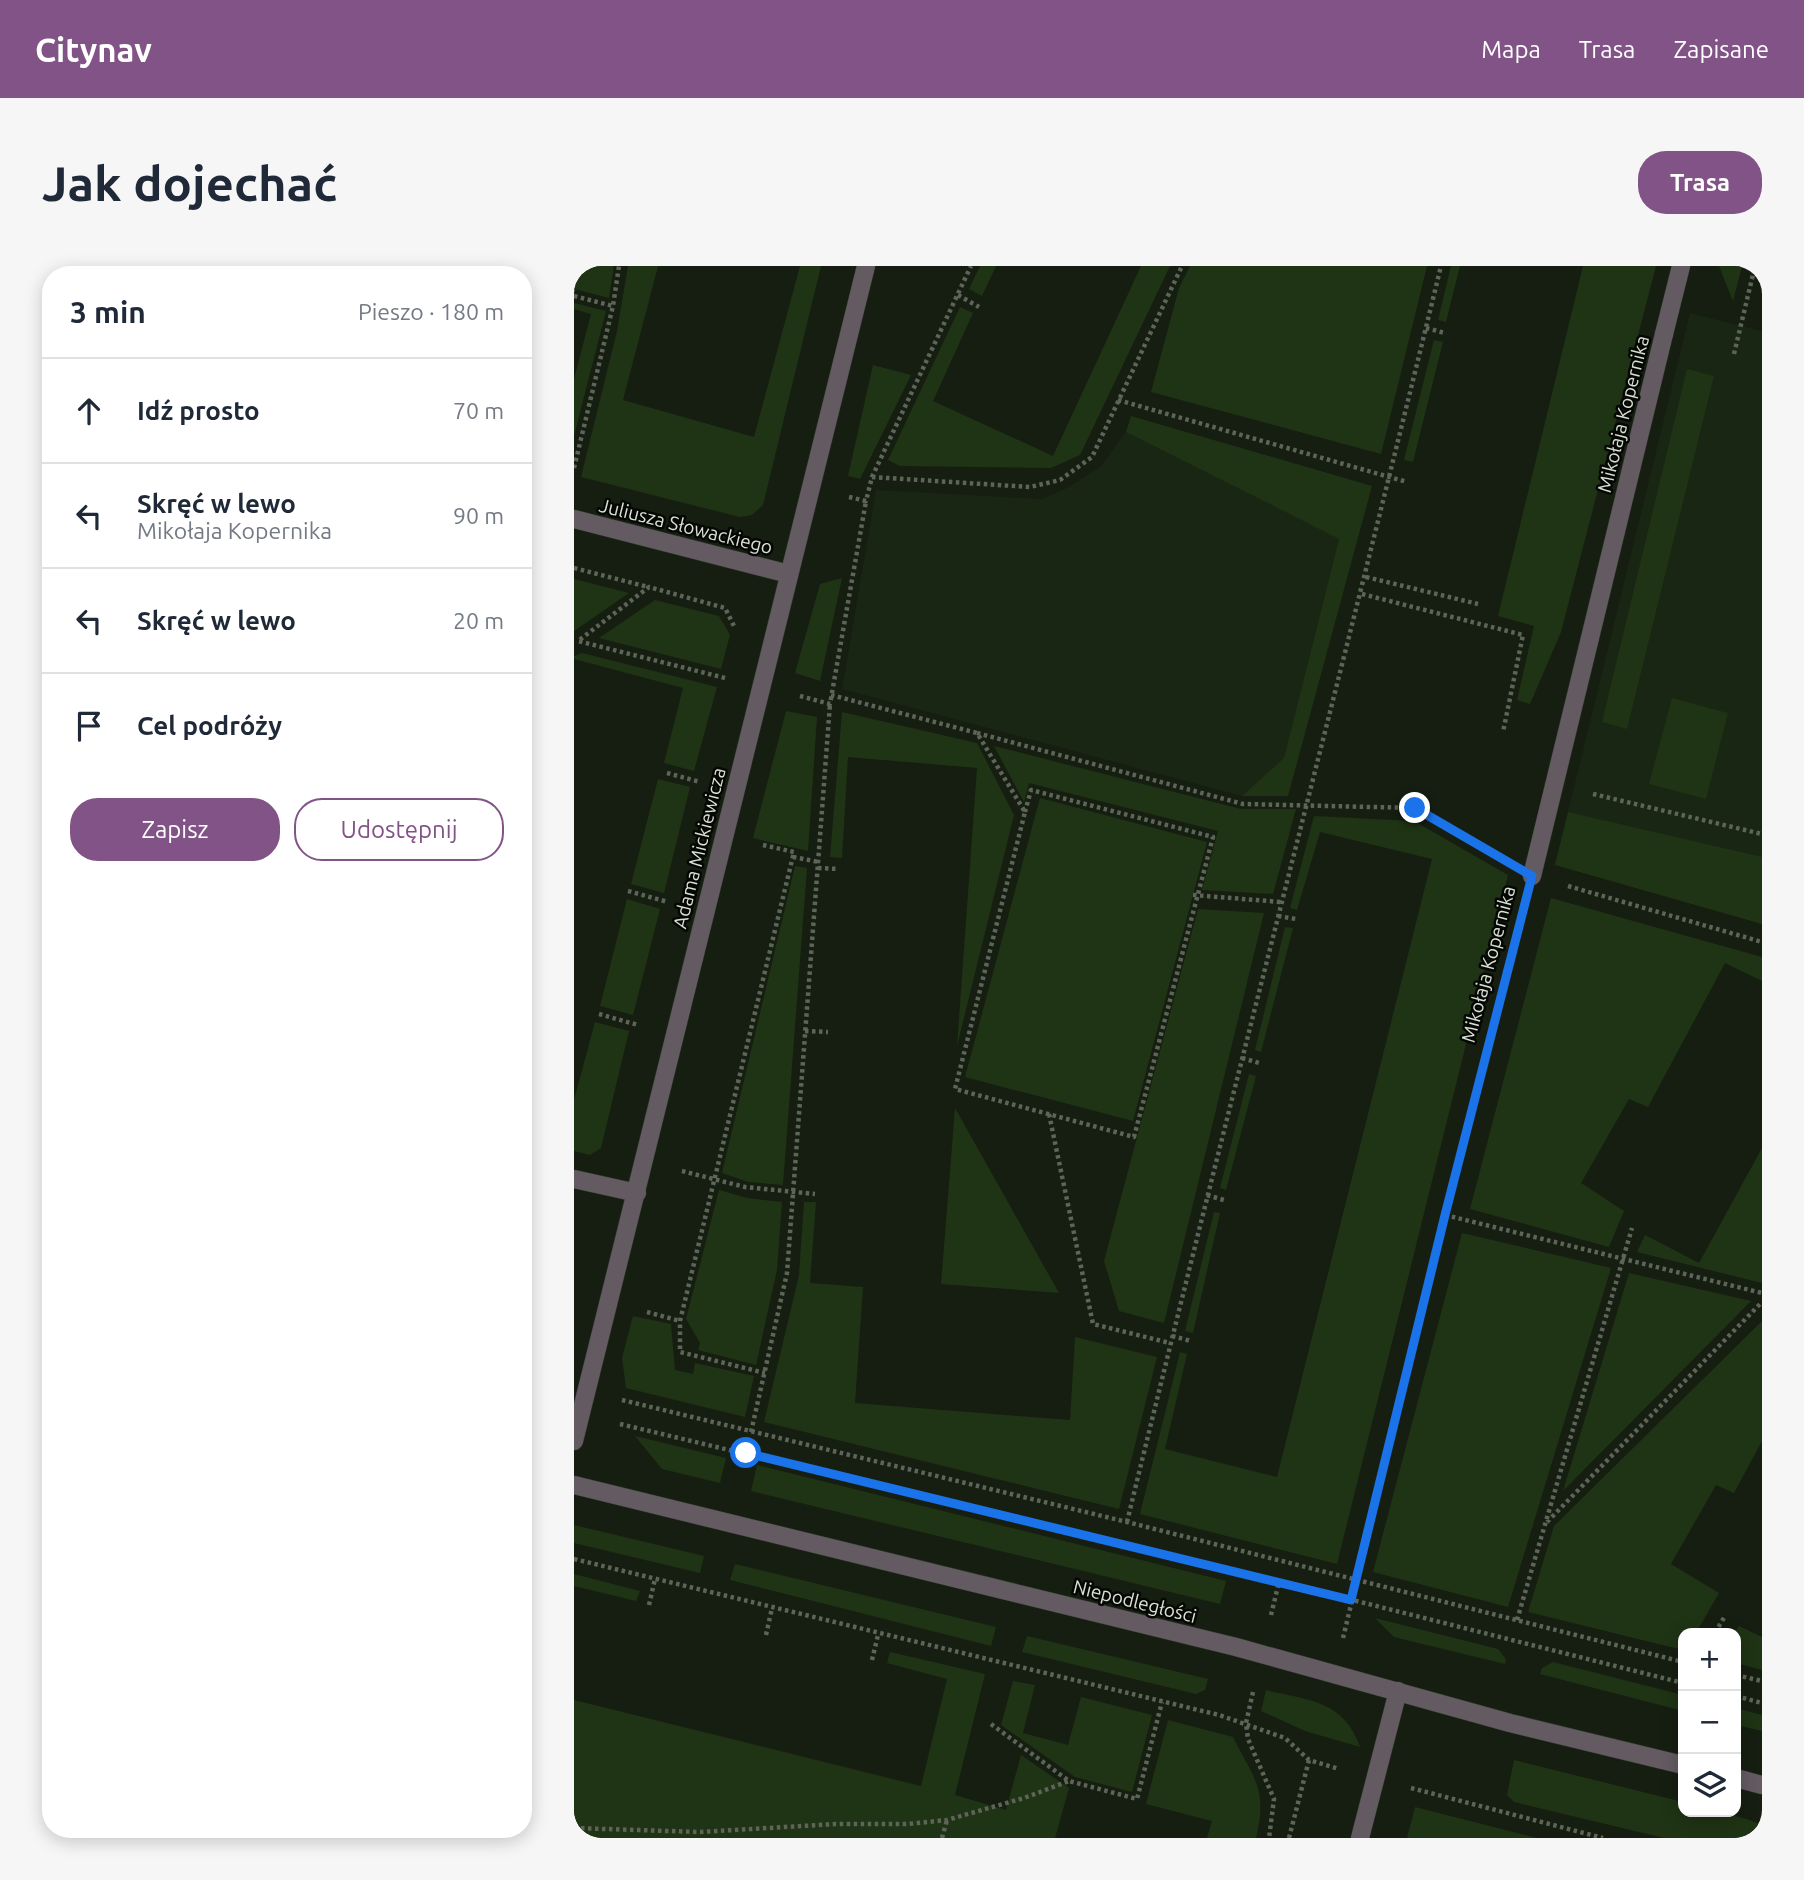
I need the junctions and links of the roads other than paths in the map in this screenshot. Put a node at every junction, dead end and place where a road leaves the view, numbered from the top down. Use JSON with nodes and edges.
{"nodes":[{"id":1,"x":866,"y":266,"type":"edge"},
{"id":2,"x":1681,"y":266,"type":"edge"},
{"id":3,"x":574,"y":519,"type":"edge"},
{"id":4,"x":789,"y":574,"type":"junction"},
{"id":5,"x":1532,"y":876,"type":"road end"},
{"id":6,"x":574,"y":1179,"type":"edge"},
{"id":7,"x":636,"y":1193,"type":"junction"},
{"id":8,"x":574,"y":1441,"type":"edge"},
{"id":9,"x":574,"y":1485,"type":"edge"},
{"id":10,"x":1398,"y":1691,"type":"junction"},
{"id":11,"x":1678,"y":1764,"type":"edge"},
{"id":12,"x":1741,"y":1779,"type":"edge"},
{"id":13,"x":1762,"y":1785,"type":"edge"},
{"id":14,"x":1360,"y":1838,"type":"edge"}],
"edges":[{"from":1,"to":4,"type":"street","name":"Adama Mickiewicza"},
{"from":2,"to":5,"type":"street","name":"Mikołaja Kopernika"},
{"from":3,"to":4,"type":"street","name":"Juliusza Słowackiego"},
{"from":4,"to":7,"type":"street","name":"Adama Mickiewicza"},
{"from":6,"to":7,"type":"street"},
{"from":7,"to":8,"type":"street","name":"Adama Mickiewicza"},
{"from":9,"to":10,"type":"street","name":"Niepodległości"},
{"from":10,"to":11,"type":"street","name":"Niepodległości"},
{"from":10,"to":14,"type":"street"},
{"from":12,"to":13,"type":"street"}]}
